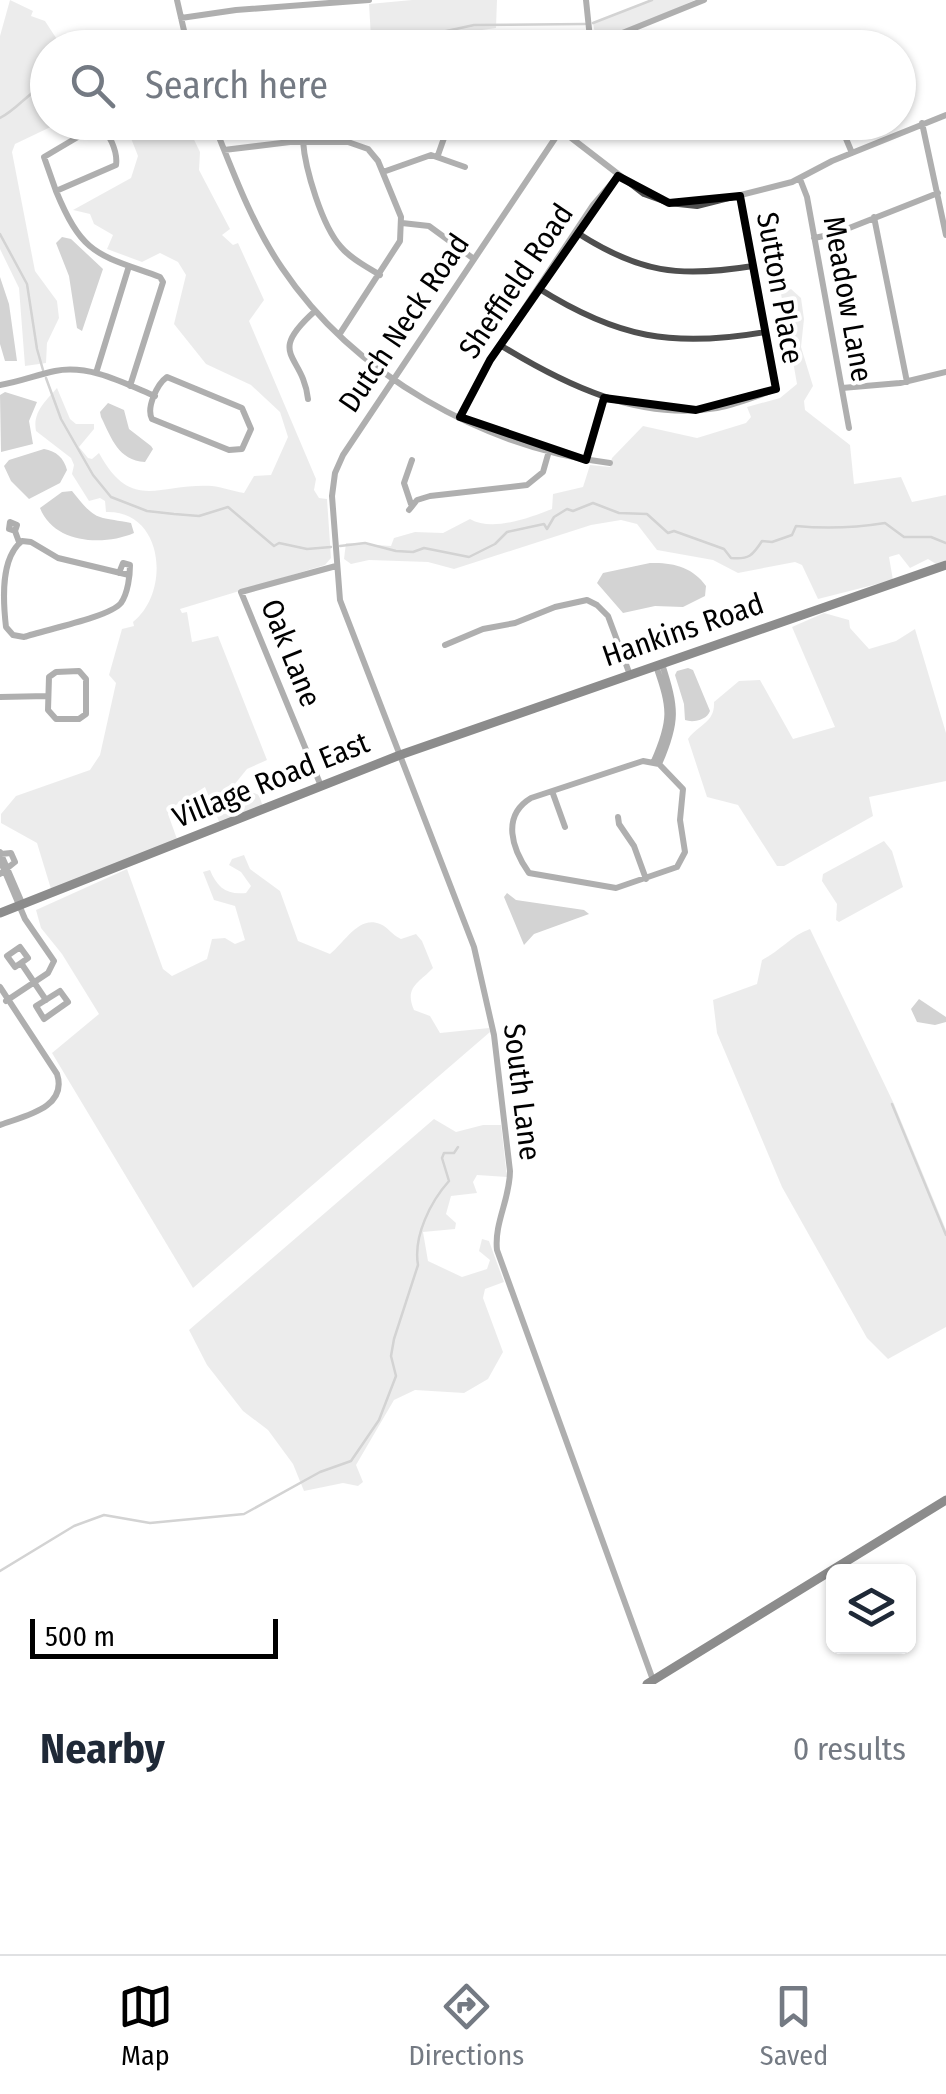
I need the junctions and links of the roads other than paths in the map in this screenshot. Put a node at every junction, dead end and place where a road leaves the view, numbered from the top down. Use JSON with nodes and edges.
{"nodes":[{"id":1,"x":177,"y":0,"type":"edge"},
{"id":2,"x":369,"y":0,"type":"edge"},
{"id":3,"x":586,"y":0,"type":"edge"},
{"id":4,"x":704,"y":0,"type":"edge"},
{"id":5,"x":341,"y":1,"type":"edge"},
{"id":6,"x":181,"y":18,"type":"junction"},
{"id":7,"x":184,"y":30,"type":"edge"},
{"id":8,"x":590,"y":30,"type":"edge"},
{"id":9,"x":630,"y":30,"type":"edge"},
{"id":10,"x":946,"y":115,"type":"edge"},
{"id":11,"x":922,"y":124,"type":"junction"},
{"id":12,"x":916,"y":126,"type":"edge"},
{"id":13,"x":71,"y":140,"type":"edge"},
{"id":14,"x":108,"y":140,"type":"edge"},
{"id":15,"x":220,"y":140,"type":"edge"},
{"id":16,"x":444,"y":140,"type":"edge"},
{"id":17,"x":554,"y":140,"type":"edge"},
{"id":18,"x":578,"y":140,"type":"edge"},
{"id":19,"x":847,"y":140,"type":"edge"},
{"id":20,"x":883,"y":140,"type":"edge"},
{"id":21,"x":303,"y":142,"type":"junction"},
{"id":22,"x":348,"y":142,"type":"joint"},
{"id":23,"x":224,"y":150,"type":"junction"},
{"id":24,"x":852,"y":153,"type":"junction"},
{"id":25,"x":438,"y":155,"type":"junction"},
{"id":26,"x":465,"y":167,"type":"dead end"},
{"id":27,"x":383,"y":172,"type":"junction"},
{"id":28,"x":618,"y":176,"type":"junction"},
{"id":29,"x":800,"y":179,"type":"junction"},
{"id":30,"x":56,"y":191,"type":"junction"},
{"id":31,"x":938,"y":194,"type":"junction"},
{"id":32,"x":740,"y":196,"type":"junction"},
{"id":33,"x":874,"y":217,"type":"junction"},
{"id":34,"x":945,"y":222,"type":"edge"},
{"id":35,"x":402,"y":223,"type":"junction"},
{"id":36,"x":576,"y":232,"type":"junction"},
{"id":37,"x":946,"y":235,"type":"edge"},
{"id":38,"x":814,"y":238,"type":"junction"},
{"id":39,"x":474,"y":259,"type":"junction"},
{"id":40,"x":129,"y":266,"type":"junction"},
{"id":41,"x":753,"y":266,"type":"junction"},
{"id":42,"x":380,"y":275,"type":"junction"},
{"id":43,"x":538,"y":288,"type":"junction"},
{"id":44,"x":316,"y":311,"type":"junction"},
{"id":45,"x":765,"y":332,"type":"junction"},
{"id":46,"x":340,"y":335,"type":"junction"},
{"id":47,"x":500,"y":345,"type":"junction"},
{"id":48,"x":946,"y":372,"type":"edge"},
{"id":49,"x":96,"y":373,"type":"junction"},
{"id":50,"x":394,"y":378,"type":"junction"},
{"id":51,"x":907,"y":382,"type":"junction"},
{"id":52,"x":0,"y":385,"type":"edge"},
{"id":53,"x":130,"y":386,"type":"junction"},
{"id":54,"x":842,"y":388,"type":"junction"},
{"id":55,"x":155,"y":396,"type":"junction"},
{"id":56,"x":605,"y":397,"type":"junction"},
{"id":57,"x":308,"y":400,"type":"dead end"},
{"id":58,"x":460,"y":417,"type":"junction"},
{"id":59,"x":849,"y":428,"type":"dead end"},
{"id":60,"x":549,"y":452,"type":"junction"},
{"id":61,"x":412,"y":460,"type":"dead end"},
{"id":62,"x":586,"y":460,"type":"junction"},
{"id":63,"x":610,"y":463,"type":"dead end"},
{"id":64,"x":15,"y":532,"type":"dead end"},
{"id":65,"x":20,"y":542,"type":"junction"},
{"id":66,"x":946,"y":565,"type":"edge"},
{"id":67,"x":336,"y":566,"type":"junction"},
{"id":68,"x":2,"y":590,"type":"edge"},
{"id":69,"x":444,"y":644,"type":"dead end"},
{"id":70,"x":659,"y":665,"type":"junction"},
{"id":71,"x":630,"y":675,"type":"junction"},
{"id":72,"x":48,"y":696,"type":"junction"},
{"id":73,"x":0,"y":697,"type":"edge"},
{"id":74,"x":436,"y":742,"type":"joint"},
{"id":75,"x":400,"y":755,"type":"junction"},
{"id":76,"x":656,"y":762,"type":"junction"},
{"id":77,"x":321,"y":787,"type":"junction"},
{"id":78,"x":552,"y":791,"type":"junction"},
{"id":79,"x":618,"y":818,"type":"dead end"},
{"id":80,"x":565,"y":827,"type":"dead end"},
{"id":81,"x":0,"y":855,"type":"edge"},
{"id":82,"x":5,"y":871,"type":"edge"},
{"id":83,"x":646,"y":878,"type":"junction"},
{"id":84,"x":24,"y":908,"type":"junction"},
{"id":85,"x":0,"y":915,"type":"edge"},
{"id":86,"x":21,"y":963,"type":"dead end"},
{"id":87,"x":34,"y":982,"type":"junction"},
{"id":88,"x":3,"y":996,"type":"edge"},
{"id":89,"x":46,"y":1000,"type":"junction"},
{"id":90,"x":0,"y":1126,"type":"edge"},
{"id":91,"x":946,"y":1500,"type":"edge"},
{"id":92,"x":650,"y":1682,"type":"edge"}],
"edges":[{"from":1,"to":6,"type":"street"},
{"from":2,"to":5,"type":"street"},
{"from":3,"to":8,"type":"street"},
{"from":4,"to":9,"type":"street"},
{"from":5,"to":6,"type":"street"},
{"from":6,"to":7,"type":"street"},
{"from":10,"to":11,"type":"street"},
{"from":11,"to":12,"type":"street"},
{"from":11,"to":31,"type":"street"},
{"from":13,"to":30,"type":"street"},
{"from":14,"to":30,"type":"street"},
{"from":15,"to":23,"type":"street"},
{"from":16,"to":25,"type":"street"},
{"from":17,"to":39,"type":"street","name":"Dutch Neck Road"},
{"from":18,"to":28,"type":"street"},
{"from":19,"to":24,"type":"street"},
{"from":20,"to":24,"type":"street"},
{"from":21,"to":22,"type":"street"},
{"from":21,"to":23,"type":"street"},
{"from":21,"to":42,"type":"street"},
{"from":22,"to":27,"type":"street"},
{"from":23,"to":44,"type":"street"},
{"from":24,"to":29,"type":"street"},
{"from":25,"to":26,"type":"street"},
{"from":25,"to":27,"type":"street"},
{"from":27,"to":35,"type":"street"},
{"from":28,"to":32,"type":"street"},
{"from":28,"to":36,"type":"street","name":"Sheffield Road"},
{"from":29,"to":32,"type":"street"},
{"from":29,"to":38,"type":"street","name":"Meadow Lane"},
{"from":30,"to":40,"type":"street"},
{"from":31,"to":33,"type":"street"},
{"from":31,"to":34,"type":"street"},
{"from":32,"to":41,"type":"street","name":"Sutton Place"},
{"from":33,"to":38,"type":"street"},
{"from":33,"to":51,"type":"street"},
{"from":34,"to":37,"type":"street"},
{"from":35,"to":39,"type":"street"},
{"from":35,"to":42,"type":"street"},
{"from":36,"to":41,"type":"street"},
{"from":36,"to":43,"type":"street","name":"Sheffield Road"},
{"from":38,"to":54,"type":"street","name":"Meadow Lane"},
{"from":39,"to":50,"type":"street","name":"Dutch Neck Road"},
{"from":40,"to":49,"type":"street"},
{"from":40,"to":53,"type":"street"},
{"from":41,"to":45,"type":"street","name":"Sutton Place"},
{"from":42,"to":46,"type":"street"},
{"from":43,"to":45,"type":"street"},
{"from":43,"to":47,"type":"street","name":"Sheffield Road"},
{"from":44,"to":46,"type":"street"},
{"from":44,"to":57,"type":"street"},
{"from":45,"to":56,"type":"street","name":"Sutton Place"},
{"from":46,"to":50,"type":"street"},
{"from":47,"to":56,"type":"street"},
{"from":47,"to":58,"type":"street","name":"Sheffield Road"},
{"from":48,"to":51,"type":"street"},
{"from":49,"to":52,"type":"street"},
{"from":49,"to":53,"type":"street"},
{"from":50,"to":58,"type":"street"},
{"from":50,"to":67,"type":"street","name":"Dutch Neck Road"},
{"from":51,"to":54,"type":"street"},
{"from":53,"to":55,"type":"street"},
{"from":54,"to":59,"type":"street","name":"Meadow Lane"},
{"from":55,"to":55,"type":"street"},
{"from":56,"to":62,"type":"street"},
{"from":58,"to":60,"type":"street"},
{"from":60,"to":61,"type":"street"},
{"from":60,"to":62,"type":"street"},
{"from":62,"to":63,"type":"street"},
{"from":64,"to":65,"type":"street"},
{"from":65,"to":68,"type":"street"},
{"from":65,"to":68,"type":"street"},
{"from":66,"to":70,"type":"main road","name":"Hankins Road"},
{"from":67,"to":75,"type":"street","name":"South Lane"},
{"from":67,"to":77,"type":"street","name":"Oak Lane"},
{"from":69,"to":71,"type":"street"},
{"from":70,"to":71,"type":"main road","name":"Hankins Road"},
{"from":70,"to":76,"type":"street"},
{"from":71,"to":74,"type":"main road","name":"Hankins Road"},
{"from":72,"to":72,"type":"street"},
{"from":72,"to":73,"type":"street"},
{"from":74,"to":75,"type":"main road","name":"Village Road East"},
{"from":75,"to":77,"type":"main road","name":"Village Road East"},
{"from":75,"to":92,"type":"street","name":"South Lane"},
{"from":76,"to":78,"type":"street"},
{"from":76,"to":83,"type":"street"},
{"from":77,"to":84,"type":"main road","name":"Village Road East"},
{"from":78,"to":80,"type":"street"},
{"from":78,"to":83,"type":"street"},
{"from":79,"to":83,"type":"street"},
{"from":81,"to":82,"type":"street"},
{"from":81,"to":82,"type":"street"},
{"from":82,"to":84,"type":"street"},
{"from":84,"to":85,"type":"main road","name":"Village Road East"},
{"from":84,"to":87,"type":"street"},
{"from":86,"to":87,"type":"street"},
{"from":87,"to":88,"type":"street"},
{"from":87,"to":89,"type":"street"},
{"from":88,"to":90,"type":"street"},
{"from":89,"to":89,"type":"street"},
{"from":91,"to":92,"type":"main road"}]}
